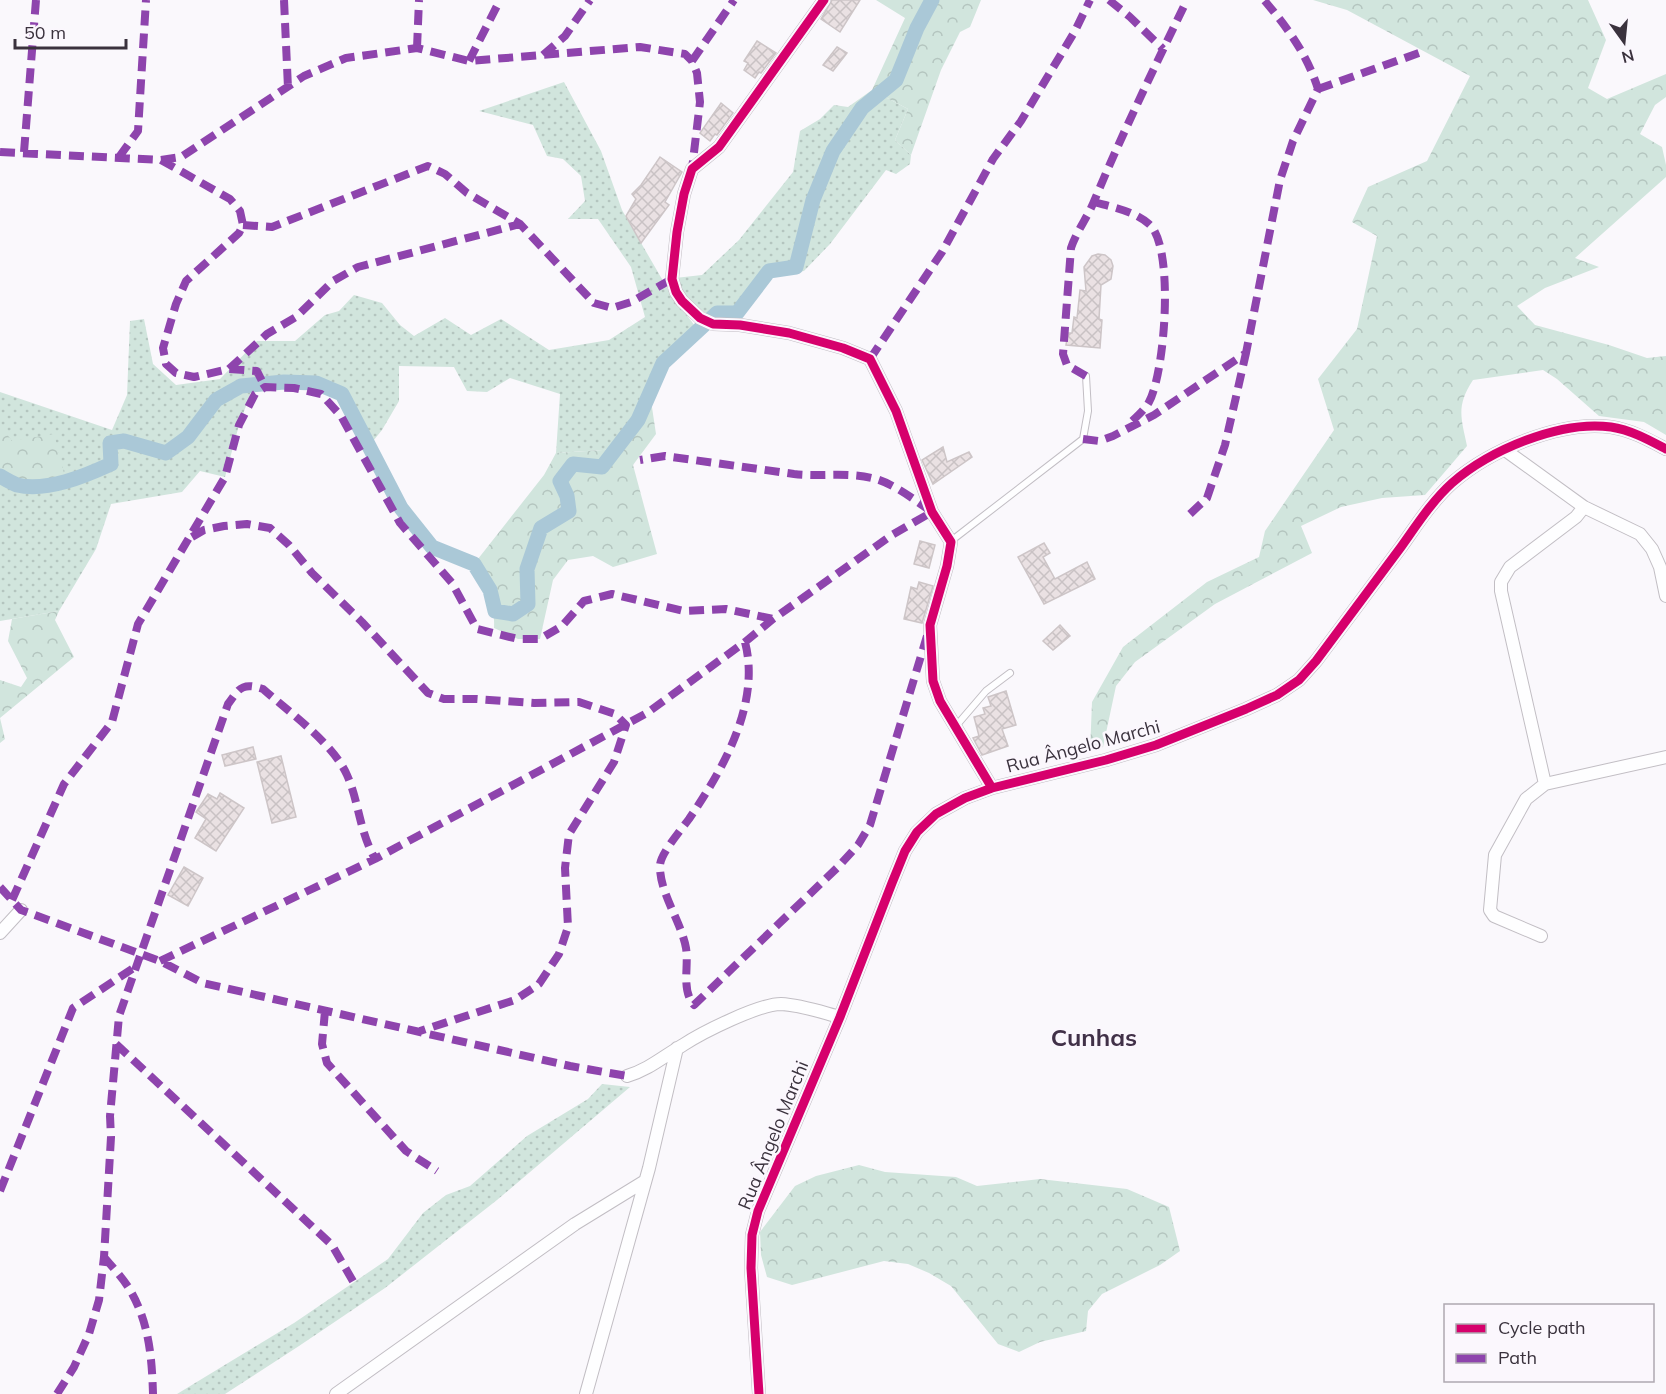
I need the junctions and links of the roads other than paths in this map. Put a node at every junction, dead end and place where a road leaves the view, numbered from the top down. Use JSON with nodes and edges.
{"nodes":[{"id":1,"x":824,"y":0,"type":"edge"},
{"id":2,"x":1086,"y":376,"type":"dead end"},
{"id":3,"x":1666,"y":449,"type":"edge"},
{"id":4,"x":1505,"y":450,"type":"junction"},
{"id":5,"x":1584,"y":507,"type":"junction"},
{"id":6,"x":951,"y":542,"type":"junction"},
{"id":7,"x":1666,"y":596,"type":"edge"},
{"id":8,"x":1010,"y":673,"type":"dead end"},
{"id":9,"x":956,"y":726,"type":"junction"},
{"id":10,"x":1666,"y":757,"type":"edge"},
{"id":11,"x":1545,"y":784,"type":"junction"},
{"id":12,"x":992,"y":788,"type":"junction"},
{"id":13,"x":21,"y":910,"type":"dead end"},
{"id":14,"x":0,"y":933,"type":"edge"},
{"id":15,"x":1541,"y":936,"type":"dead end"},
{"id":16,"x":840,"y":1017,"type":"junction"},
{"id":17,"x":677,"y":1048,"type":"junction"},
{"id":18,"x":627,"y":1076,"type":"dead end"},
{"id":19,"x":645,"y":1180,"type":"junction"},
{"id":20,"x":336,"y":1394,"type":"edge"},
{"id":21,"x":586,"y":1394,"type":"edge"},
{"id":22,"x":759,"y":1394,"type":"edge"}],
"edges":[{"from":1,"to":6,"type":"street"},
{"from":2,"to":6,"type":"lane"},
{"from":3,"to":4,"type":"street","name":"Rua Ângelo Marchi"},
{"from":4,"to":5,"type":"street"},
{"from":4,"to":12,"type":"street","name":"Rua Ângelo Marchi"},
{"from":5,"to":7,"type":"street"},
{"from":5,"to":11,"type":"street"},
{"from":6,"to":9,"type":"street"},
{"from":8,"to":9,"type":"lane"},
{"from":9,"to":12,"type":"street"},
{"from":10,"to":11,"type":"street"},
{"from":11,"to":15,"type":"street"},
{"from":12,"to":16,"type":"street","name":"Rua Ângelo Marchi"},
{"from":13,"to":14,"type":"street"},
{"from":16,"to":17,"type":"street"},
{"from":16,"to":22,"type":"street","name":"Rua Ângelo Marchi"},
{"from":17,"to":18,"type":"street"},
{"from":17,"to":19,"type":"street"},
{"from":19,"to":20,"type":"street"},
{"from":19,"to":21,"type":"street"}]}
